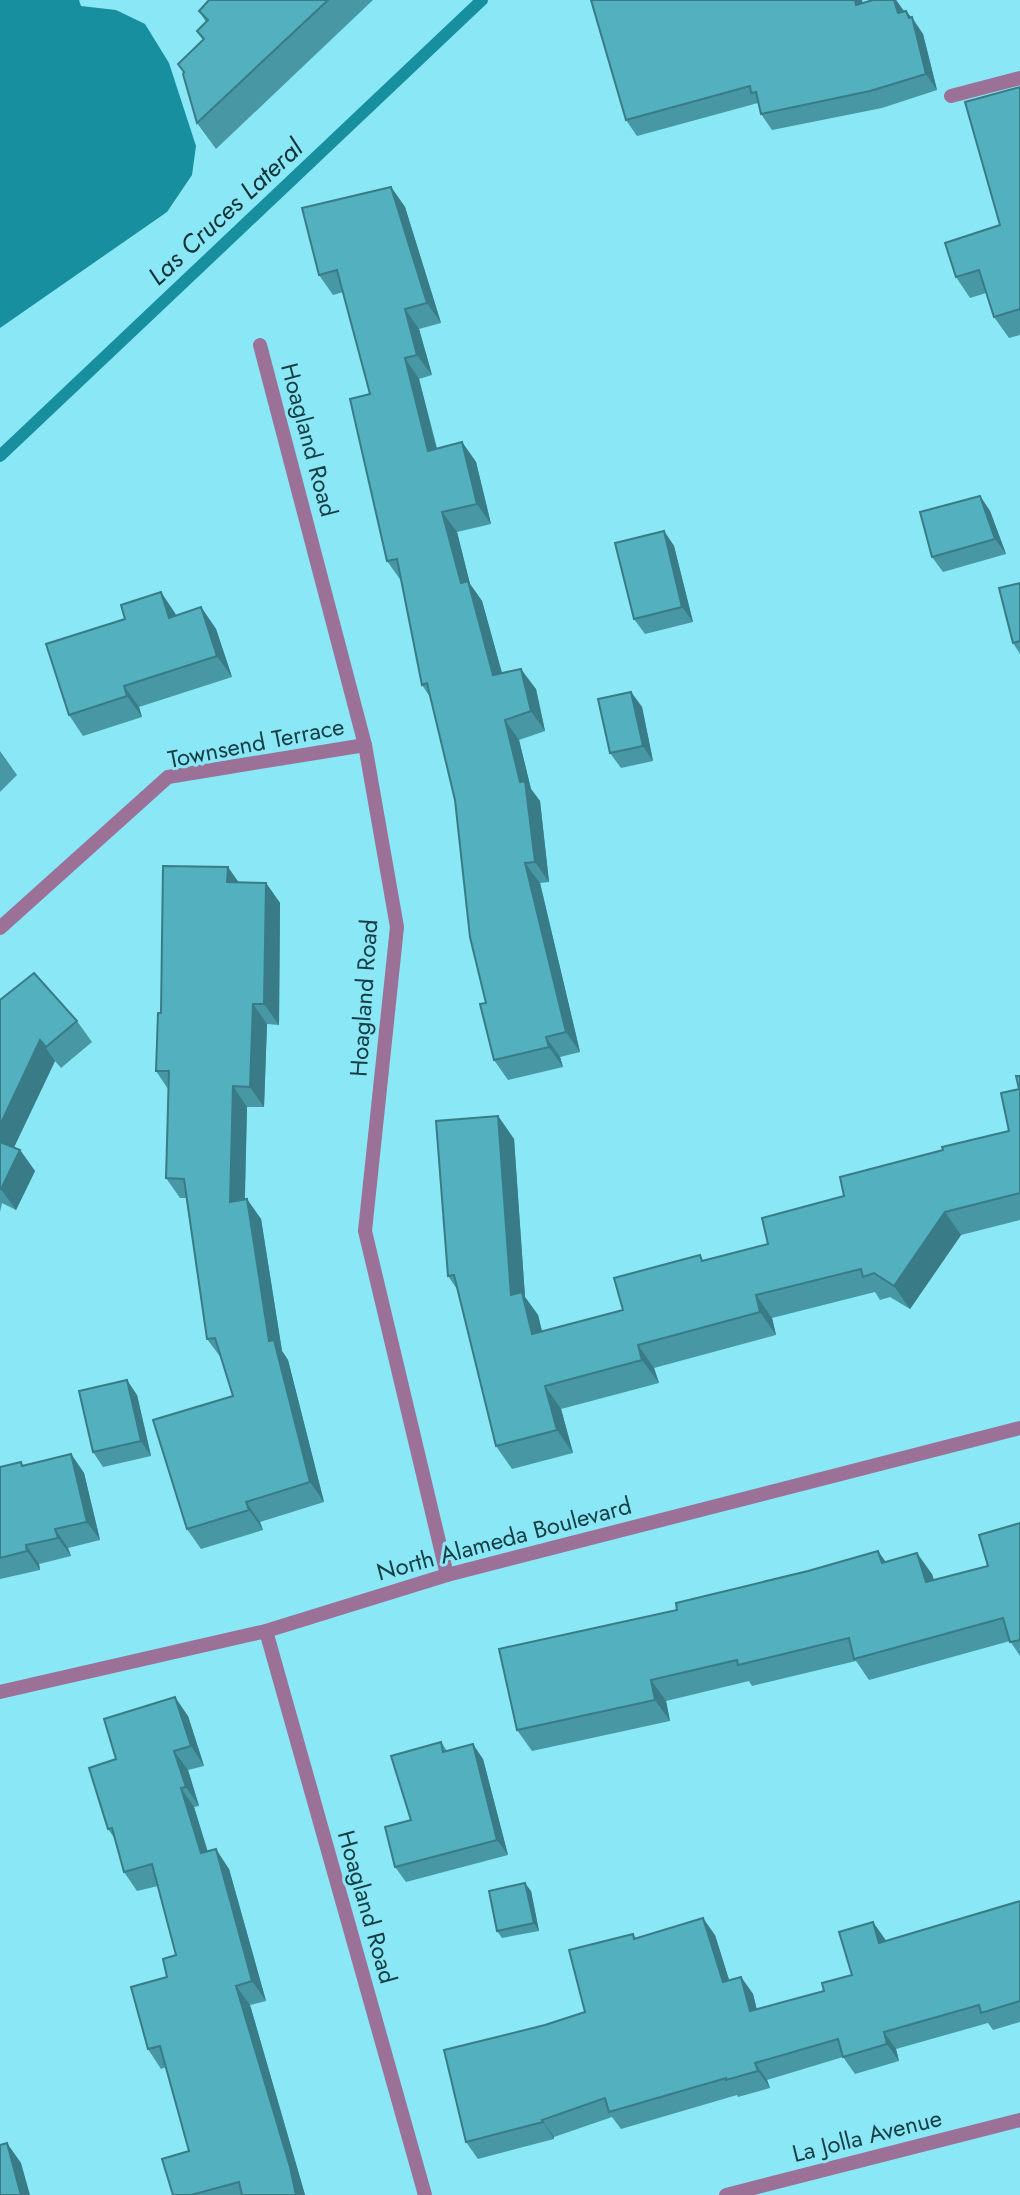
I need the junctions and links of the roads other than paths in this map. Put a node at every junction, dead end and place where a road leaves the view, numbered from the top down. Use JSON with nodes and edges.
{"nodes":[{"id":1,"x":1020,"y":78,"type":"edge"},
{"id":2,"x":951,"y":96,"type":"dead end"},
{"id":3,"x":260,"y":345,"type":"dead end"},
{"id":4,"x":365,"y":745,"type":"junction"},
{"id":5,"x":0,"y":928,"type":"edge"},
{"id":6,"x":1020,"y":1428,"type":"edge"},
{"id":7,"x":447,"y":1575,"type":"junction"},
{"id":8,"x":266,"y":1631,"type":"junction"},
{"id":9,"x":0,"y":1692,"type":"edge"},
{"id":10,"x":1020,"y":2120,"type":"edge"},
{"id":11,"x":425,"y":2195,"type":"edge"},
{"id":12,"x":726,"y":2195,"type":"edge"}],
"edges":[{"from":1,"to":2,"type":"street"},
{"from":3,"to":4,"type":"street","name":"Hoagland Road"},
{"from":4,"to":5,"type":"street","name":"Townsend Terrace"},
{"from":4,"to":7,"type":"street","name":"Hoagland Road"},
{"from":6,"to":7,"type":"street","name":"North Alameda Boulevard"},
{"from":7,"to":8,"type":"street","name":"North Alameda Boulevard"},
{"from":8,"to":9,"type":"street","name":"North Alameda Boulevard"},
{"from":8,"to":11,"type":"street","name":"Hoagland Road"},
{"from":10,"to":12,"type":"street","name":"La Jolla Avenue"}]}
